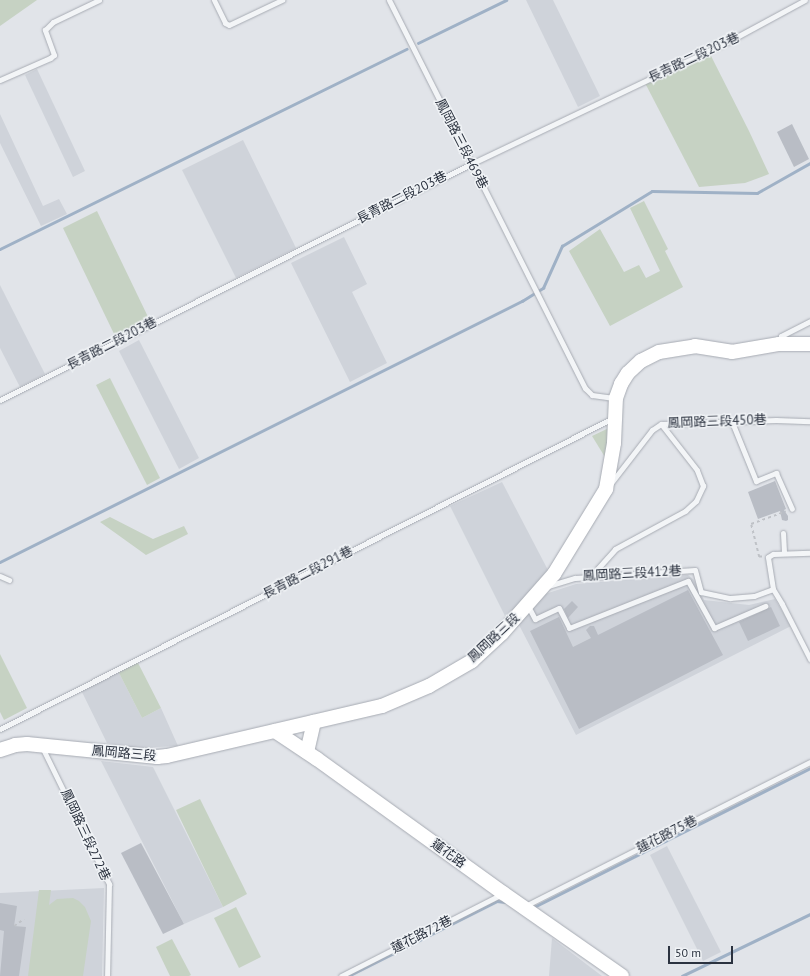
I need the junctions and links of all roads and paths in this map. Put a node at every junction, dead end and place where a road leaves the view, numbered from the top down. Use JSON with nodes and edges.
{"nodes":[{"id":1,"x":99,"y":0,"type":"edge"},
{"id":2,"x":214,"y":0,"type":"edge"},
{"id":3,"x":282,"y":0,"type":"edge"},
{"id":4,"x":389,"y":0,"type":"edge"},
{"id":5,"x":805,"y":0,"type":"edge"},
{"id":6,"x":0,"y":80,"type":"edge"},
{"id":7,"x":471,"y":164,"type":"junction"},
{"id":8,"x":810,"y":321,"type":"edge"},
{"id":9,"x":780,"y":344,"type":"junction"},
{"id":10,"x":810,"y":344,"type":"edge"},
{"id":11,"x":616,"y":398,"type":"junction"},
{"id":12,"x":0,"y":400,"type":"edge"},
{"id":13,"x":615,"y":417,"type":"junction"},
{"id":14,"x":810,"y":421,"type":"edge"},
{"id":15,"x":732,"y":422,"type":"junction"},
{"id":16,"x":661,"y":424,"type":"junction"},
{"id":17,"x":606,"y":489,"type":"junction"},
{"id":18,"x":792,"y":509,"type":"joint"},
{"id":19,"x":783,"y":533,"type":"dead end"},
{"id":20,"x":784,"y":553,"type":"junction"},
{"id":21,"x":810,"y":553,"type":"edge"},
{"id":22,"x":768,"y":556,"type":"junction"},
{"id":23,"x":0,"y":576,"type":"edge"},
{"id":24,"x":591,"y":576,"type":"junction"},
{"id":25,"x":9,"y":580,"type":"dead end"},
{"id":26,"x":542,"y":588,"type":"junction"},
{"id":27,"x":772,"y":589,"type":"junction"},
{"id":28,"x":527,"y":606,"type":"junction"},
{"id":29,"x":765,"y":606,"type":"dead end"},
{"id":30,"x":810,"y":659,"type":"edge"},
{"id":31,"x":314,"y":722,"type":"junction"},
{"id":32,"x":0,"y":728,"type":"edge"},
{"id":33,"x":275,"y":731,"type":"junction"},
{"id":34,"x":42,"y":746,"type":"junction"},
{"id":35,"x":0,"y":750,"type":"edge"},
{"id":36,"x":307,"y":752,"type":"junction"},
{"id":37,"x":810,"y":762,"type":"edge"},
{"id":38,"x":503,"y":893,"type":"junction"},
{"id":39,"x":524,"y":907,"type":"junction"},
{"id":40,"x":24,"y":918,"type":"dead end"},
{"id":41,"x":14,"y":926,"type":"dead end"},
{"id":42,"x":107,"y":976,"type":"edge"},
{"id":43,"x":341,"y":976,"type":"edge"},
{"id":44,"x":622,"y":976,"type":"edge"}],
"edges":[{"from":1,"to":6,"type":"lane"},
{"from":2,"to":3,"type":"lane"},
{"from":4,"to":7,"type":"lane","name":"鳳岡路三段469巷"},
{"from":5,"to":7,"type":"lane","name":"長青路二段203巷"},
{"from":7,"to":11,"type":"lane","name":"鳳岡路三段469巷"},
{"from":7,"to":12,"type":"lane","name":"長青路二段203巷"},
{"from":8,"to":9,"type":"lane"},
{"from":9,"to":10,"type":"street","name":"鳳岡路三段"},
{"from":9,"to":11,"type":"street","name":"鳳岡路三段"},
{"from":11,"to":13,"type":"street","name":"鳳岡路三段"},
{"from":13,"to":17,"type":"street","name":"鳳岡路三段"},
{"from":13,"to":32,"type":"lane","name":"長青路二段291巷"},
{"from":14,"to":15,"type":"lane","name":"鳳岡路三段450巷"},
{"from":15,"to":16,"type":"lane","name":"鳳岡路三段450巷"},
{"from":15,"to":18,"type":"lane"},
{"from":16,"to":17,"type":"lane","name":"鳳岡路三段450巷"},
{"from":16,"to":24,"type":"lane"},
{"from":17,"to":26,"type":"street","name":"鳳岡路三段"},
{"from":18,"to":22,"type":"path"},
{"from":19,"to":20,"type":"lane"},
{"from":20,"to":21,"type":"lane"},
{"from":20,"to":22,"type":"lane"},
{"from":22,"to":27,"type":"lane"},
{"from":23,"to":25,"type":"lane"},
{"from":24,"to":26,"type":"lane","name":"鳳岡路三段412巷"},
{"from":24,"to":27,"type":"lane","name":"鳳岡路三段412巷"},
{"from":26,"to":28,"type":"street","name":"鳳岡路三段"},
{"from":27,"to":30,"type":"lane"},
{"from":28,"to":29,"type":"lane"},
{"from":28,"to":31,"type":"street","name":"鳳岡路三段"},
{"from":31,"to":33,"type":"street","name":"鳳岡路三段"},
{"from":31,"to":36,"type":"street"},
{"from":33,"to":34,"type":"street","name":"鳳岡路三段"},
{"from":33,"to":36,"type":"street","name":"蓮花路"},
{"from":34,"to":35,"type":"street","name":"鳳岡路三段"},
{"from":34,"to":42,"type":"lane","name":"鳳岡路三段272巷"},
{"from":36,"to":38,"type":"street","name":"蓮花路"},
{"from":37,"to":39,"type":"lane","name":"蓮花路75巷"},
{"from":38,"to":39,"type":"street","name":"蓮花路"},
{"from":38,"to":43,"type":"lane","name":"蓮花路72巷"},
{"from":39,"to":44,"type":"street","name":"蓮花路"},
{"from":40,"to":41,"type":"path"}]}
